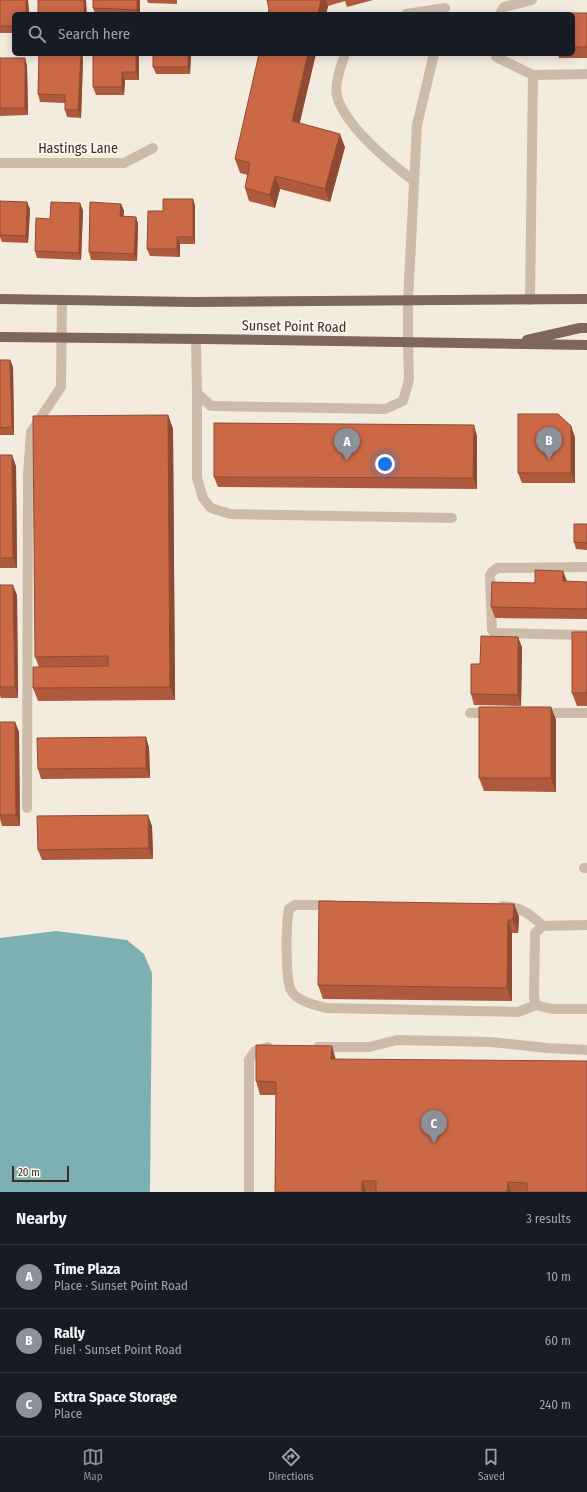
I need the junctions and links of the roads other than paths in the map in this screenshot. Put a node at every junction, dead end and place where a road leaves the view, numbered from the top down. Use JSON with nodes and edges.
{"nodes":[{"id":1,"x":532,"y":0,"type":"edge"},
{"id":2,"x":445,"y":7,"type":"edge"},
{"id":3,"x":417,"y":12,"type":"edge"},
{"id":4,"x":501,"y":12,"type":"edge"},
{"id":5,"x":344,"y":56,"type":"edge"},
{"id":6,"x":434,"y":56,"type":"edge"},
{"id":7,"x":496,"y":56,"type":"edge"},
{"id":8,"x":587,"y":74,"type":"edge"},
{"id":9,"x":533,"y":75,"type":"junction"},
{"id":10,"x":153,"y":148,"type":"dead end"},
{"id":11,"x":0,"y":163,"type":"edge"},
{"id":12,"x":414,"y":181,"type":"junction"},
{"id":13,"x":0,"y":299,"type":"edge"},
{"id":14,"x":587,"y":299,"type":"edge"},
{"id":15,"x":62,"y":300,"type":"junction"},
{"id":16,"x":530,"y":300,"type":"junction"},
{"id":17,"x":408,"y":301,"type":"junction"},
{"id":18,"x":587,"y":328,"type":"edge"},
{"id":19,"x":0,"y":337,"type":"edge"},
{"id":20,"x":63,"y":337,"type":"junction"},
{"id":21,"x":196,"y":339,"type":"junction"},
{"id":22,"x":408,"y":342,"type":"junction"},
{"id":23,"x":512,"y":344,"type":"junction"},
{"id":24,"x":587,"y":345,"type":"edge"},
{"id":25,"x":197,"y":393,"type":"junction"},
{"id":26,"x":452,"y":518,"type":"dead end"},
{"id":27,"x":587,"y":567,"type":"edge"},
{"id":28,"x":587,"y":635,"type":"edge"},
{"id":29,"x":470,"y":713,"type":"dead end"},
{"id":30,"x":501,"y":713,"type":"edge"},
{"id":31,"x":532,"y":713,"type":"edge"},
{"id":32,"x":587,"y":714,"type":"edge"},
{"id":33,"x":27,"y":808,"type":"dead end"},
{"id":34,"x":342,"y":905,"type":"edge"},
{"id":35,"x":496,"y":906,"type":"edge"},
{"id":36,"x":587,"y":925,"type":"edge"},
{"id":37,"x":543,"y":926,"type":"junction"},
{"id":38,"x":536,"y":1004,"type":"junction"},
{"id":39,"x":587,"y":1009,"type":"edge"},
{"id":40,"x":275,"y":1047,"type":"edge"},
{"id":41,"x":306,"y":1047,"type":"edge"},
{"id":42,"x":587,"y":1050,"type":"edge"},
{"id":43,"x":249,"y":1192,"type":"edge"}],
"edges":[{"from":1,"to":4,"type":"street"},
{"from":2,"to":3,"type":"street"},
{"from":5,"to":12,"type":"street"},
{"from":6,"to":12,"type":"street"},
{"from":7,"to":9,"type":"street"},
{"from":8,"to":9,"type":"street"},
{"from":9,"to":16,"type":"street"},
{"from":10,"to":11,"type":"street","name":"Hastings Lane"},
{"from":12,"to":17,"type":"street"},
{"from":13,"to":15,"type":"main road","name":"Sunset Point Road"},
{"from":14,"to":16,"type":"main road","name":"Sunset Point Road"},
{"from":15,"to":17,"type":"main road","name":"Sunset Point Road"},
{"from":15,"to":20,"type":"street"},
{"from":16,"to":17,"type":"main road","name":"Sunset Point Road"},
{"from":17,"to":22,"type":"street"},
{"from":18,"to":23,"type":"main road"},
{"from":19,"to":20,"type":"main road","name":"Sunset Point Road"},
{"from":20,"to":21,"type":"main road","name":"Sunset Point Road"},
{"from":20,"to":33,"type":"street"},
{"from":21,"to":22,"type":"main road","name":"Sunset Point Road"},
{"from":21,"to":25,"type":"street"},
{"from":22,"to":23,"type":"main road","name":"Sunset Point Road"},
{"from":22,"to":25,"type":"street"},
{"from":23,"to":24,"type":"main road","name":"Sunset Point Road"},
{"from":25,"to":26,"type":"street"},
{"from":27,"to":28,"type":"street"},
{"from":29,"to":30,"type":"street"},
{"from":31,"to":32,"type":"street"},
{"from":34,"to":38,"type":"street"},
{"from":35,"to":37,"type":"street"},
{"from":36,"to":37,"type":"street"},
{"from":37,"to":38,"type":"street"},
{"from":38,"to":39,"type":"street"},
{"from":40,"to":43,"type":"street"},
{"from":41,"to":42,"type":"street"}]}
